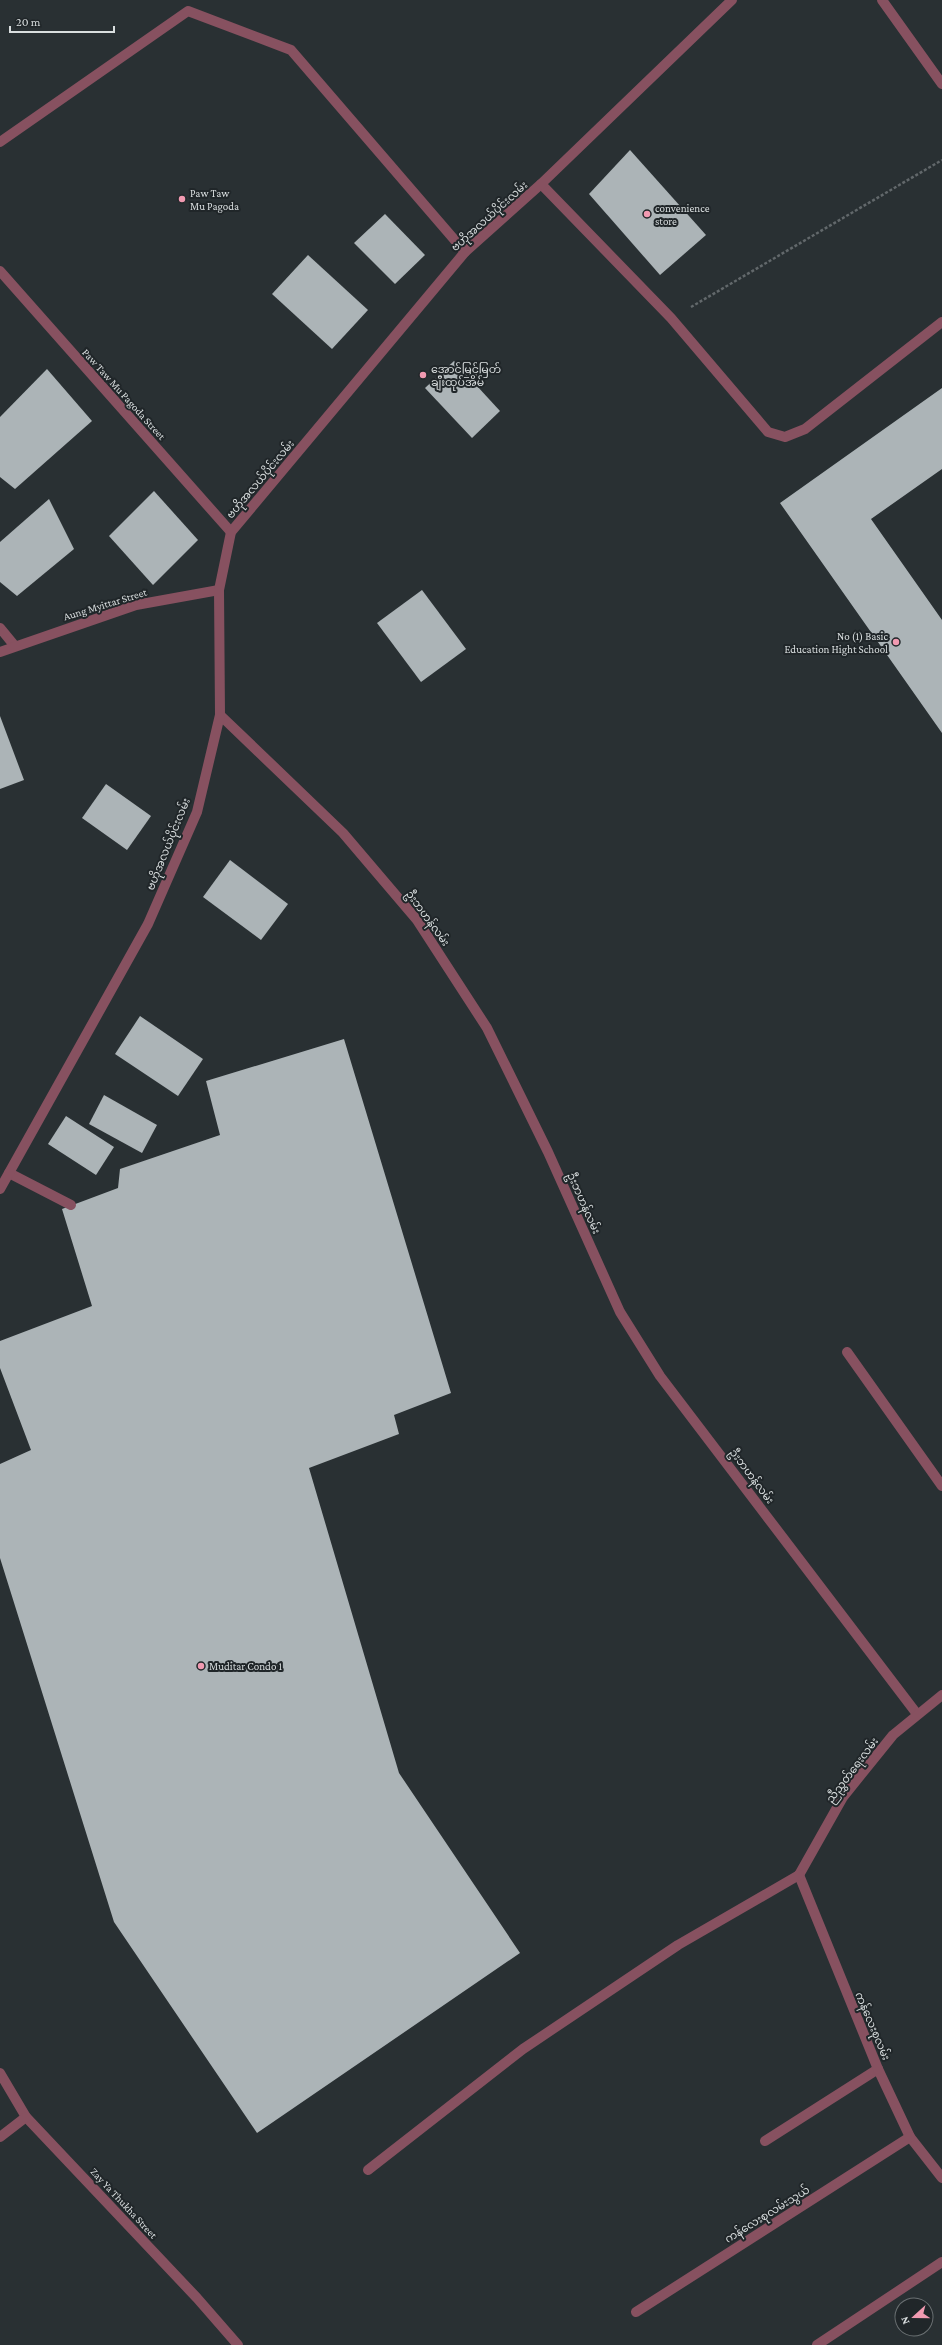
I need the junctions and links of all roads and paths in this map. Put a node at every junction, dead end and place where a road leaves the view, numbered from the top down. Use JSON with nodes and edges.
{"nodes":[{"id":1,"x":732,"y":0,"type":"edge"},
{"id":2,"x":882,"y":0,"type":"edge"},
{"id":3,"x":942,"y":84,"type":"edge"},
{"id":4,"x":0,"y":142,"type":"edge"},
{"id":5,"x":942,"y":160,"type":"edge"},
{"id":6,"x":541,"y":184,"type":"junction"},
{"id":7,"x":465,"y":252,"type":"junction"},
{"id":8,"x":0,"y":271,"type":"edge"},
{"id":9,"x":671,"y":318,"type":"junction"},
{"id":10,"x":942,"y":322,"type":"edge"},
{"id":11,"x":231,"y":532,"type":"junction"},
{"id":12,"x":219,"y":590,"type":"junction"},
{"id":13,"x":0,"y":628,"type":"edge"},
{"id":14,"x":14,"y":645,"type":"junction"},
{"id":15,"x":0,"y":652,"type":"edge"},
{"id":16,"x":220,"y":715,"type":"junction"},
{"id":17,"x":9,"y":1173,"type":"junction"},
{"id":18,"x":0,"y":1189,"type":"edge"},
{"id":19,"x":71,"y":1205,"type":"dead end"},
{"id":20,"x":847,"y":1352,"type":"dead end"},
{"id":21,"x":942,"y":1486,"type":"edge"},
{"id":22,"x":942,"y":1695,"type":"edge"},
{"id":23,"x":917,"y":1714,"type":"junction"},
{"id":24,"x":799,"y":1875,"type":"junction"},
{"id":25,"x":878,"y":2069,"type":"junction"},
{"id":26,"x":0,"y":2073,"type":"edge"},
{"id":27,"x":26,"y":2117,"type":"junction"},
{"id":28,"x":0,"y":2137,"type":"edge"},
{"id":29,"x":910,"y":2137,"type":"junction"},
{"id":30,"x":765,"y":2141,"type":"dead end"},
{"id":31,"x":368,"y":2170,"type":"dead end"},
{"id":32,"x":942,"y":2178,"type":"edge"},
{"id":33,"x":942,"y":2262,"type":"edge"},
{"id":34,"x":636,"y":2312,"type":"dead end"},
{"id":35,"x":238,"y":2345,"type":"edge"},
{"id":36,"x":817,"y":2345,"type":"edge"}],
"edges":[{"from":1,"to":6,"type":"street","name":"ဗဟိုအလယ်ပိုင်းလမ်း"},
{"from":2,"to":3,"type":"street"},
{"from":4,"to":7,"type":"street"},
{"from":5,"to":9,"type":"path"},
{"from":6,"to":7,"type":"street","name":"ဗဟိုအလယ်ပိုင်းလမ်း"},
{"from":6,"to":9,"type":"street"},
{"from":7,"to":11,"type":"street","name":"ဗဟိုအလယ်ပိုင်းလမ်း"},
{"from":8,"to":11,"type":"street","name":"Paw Taw Mu Pagoda Street"},
{"from":9,"to":10,"type":"street"},
{"from":11,"to":12,"type":"street","name":"ဗဟိုအလယ်ပိုင်းလမ်း"},
{"from":12,"to":14,"type":"street","name":"Aung Myittar Street"},
{"from":12,"to":16,"type":"street","name":"ဗဟိုအလယ်ပိုင်းလမ်း"},
{"from":13,"to":14,"type":"street"},
{"from":14,"to":15,"type":"street","name":"Aung Myittar Street"},
{"from":16,"to":17,"type":"street","name":"ဗဟိုအလယ်ပိုင်းလမ်း"},
{"from":16,"to":23,"type":"street","name":"ဦးဘဟန်လမ်း"},
{"from":17,"to":18,"type":"street","name":"ဗဟိုအလယ်ပိုင်းလမ်း"},
{"from":17,"to":19,"type":"street"},
{"from":20,"to":21,"type":"street"},
{"from":22,"to":23,"type":"street","name":"ညီညွှတ်ရေးလမ်း"},
{"from":23,"to":24,"type":"street","name":"ညီညွှတ်ရေးလမ်း"},
{"from":24,"to":25,"type":"street","name":"ကန်လေးစုလမ်း"},
{"from":24,"to":31,"type":"street"},
{"from":25,"to":29,"type":"street","name":"ကန်လေးစုလမ်း"},
{"from":25,"to":30,"type":"street"},
{"from":26,"to":27,"type":"street","name":"Zay Ya Thukha Street"},
{"from":27,"to":28,"type":"street"},
{"from":27,"to":35,"type":"street","name":"Zay Ya Thukha Street"},
{"from":29,"to":32,"type":"street","name":"ကန်လေးစုလမ်း"},
{"from":29,"to":34,"type":"street","name":"ကန်လေးစုလမ်းသွယ်"},
{"from":33,"to":36,"type":"street"}]}
